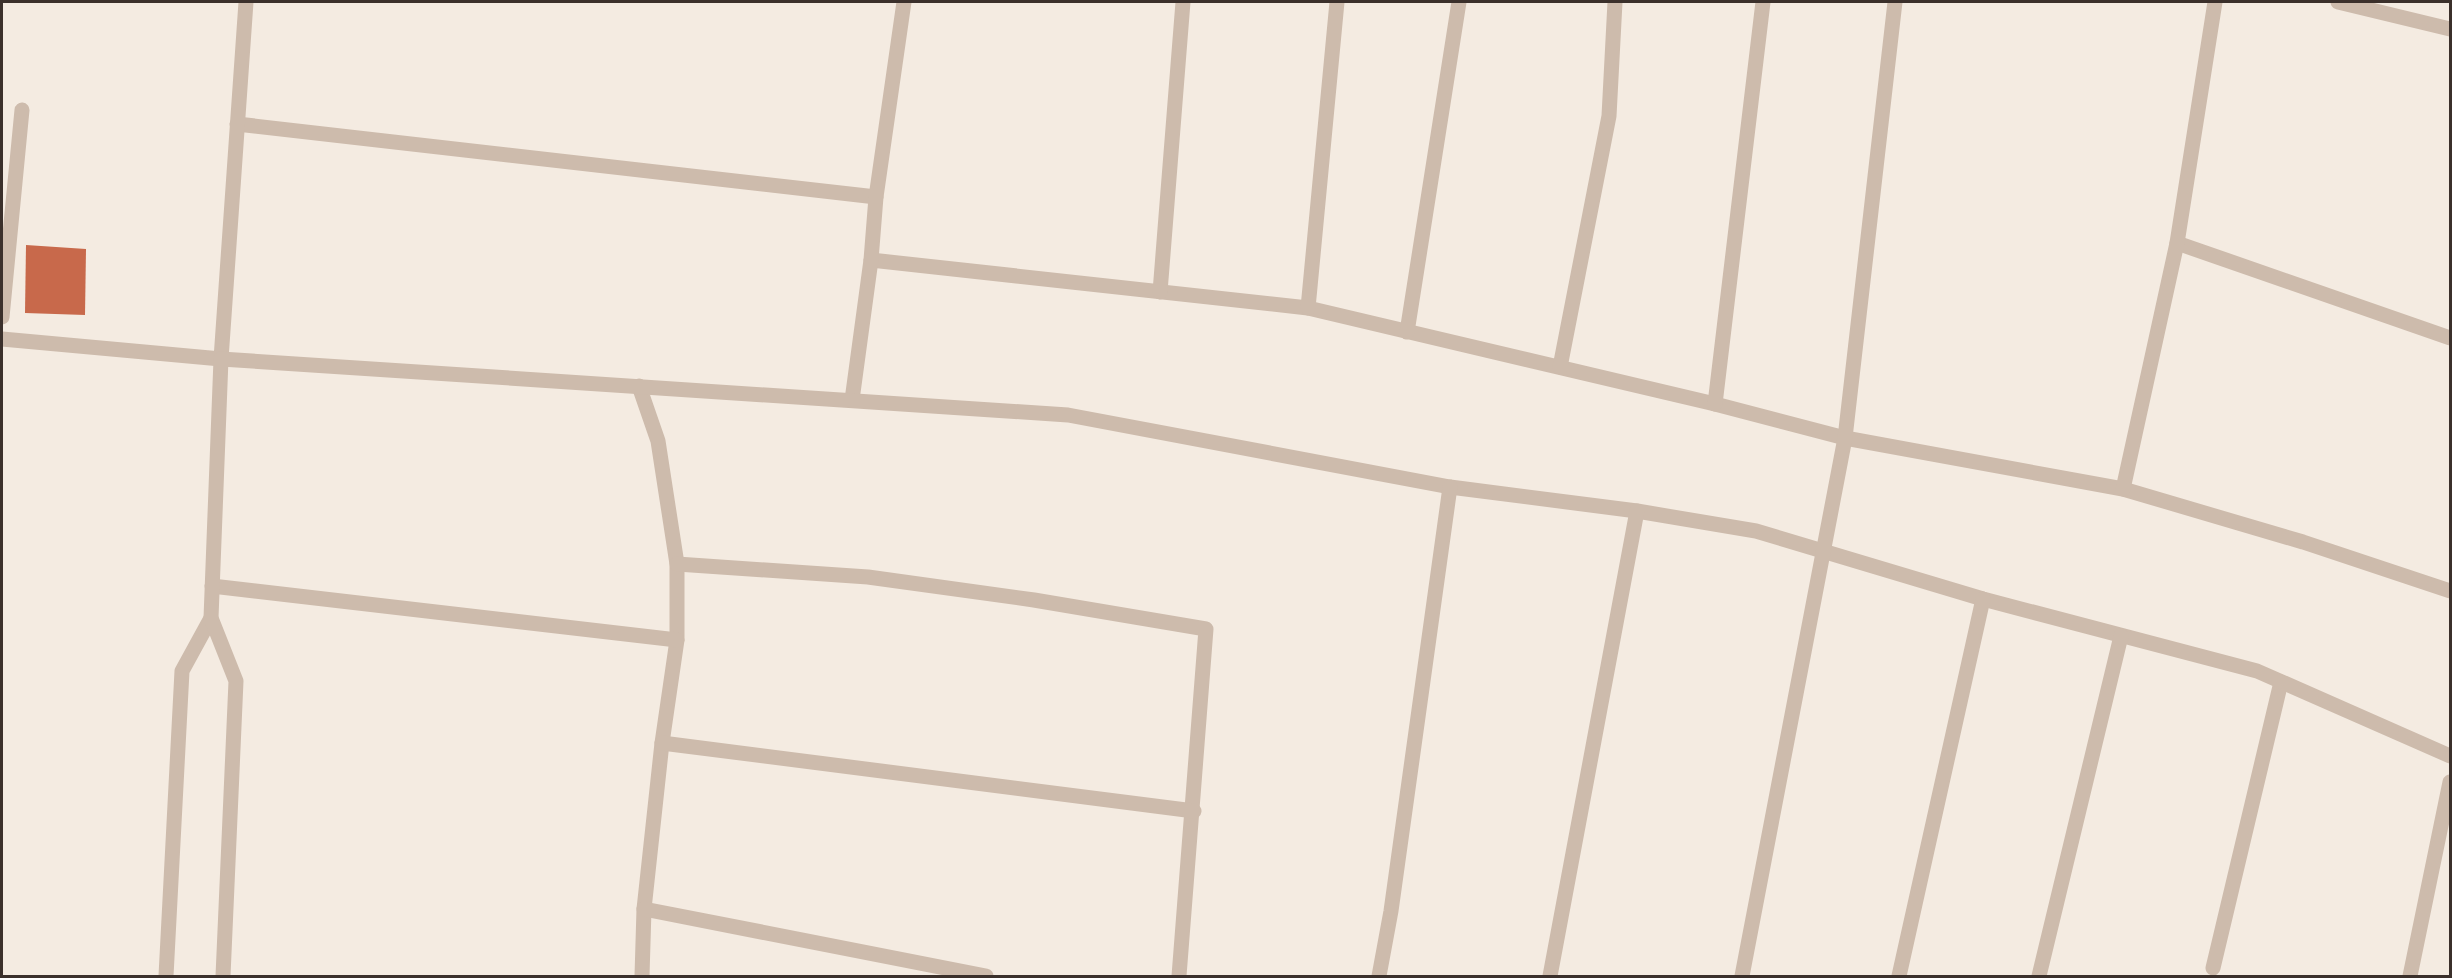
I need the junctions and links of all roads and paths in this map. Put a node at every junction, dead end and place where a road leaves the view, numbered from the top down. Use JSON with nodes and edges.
{"nodes":[{"id":1,"x":246,"y":2,"type":"edge"},
{"id":2,"x":904,"y":2,"type":"edge"},
{"id":3,"x":1183,"y":2,"type":"edge"},
{"id":4,"x":1337,"y":2,"type":"edge"},
{"id":5,"x":1459,"y":2,"type":"edge"},
{"id":6,"x":1615,"y":2,"type":"edge"},
{"id":7,"x":1763,"y":2,"type":"edge"},
{"id":8,"x":1895,"y":2,"type":"edge"},
{"id":9,"x":2215,"y":2,"type":"edge"},
{"id":10,"x":2338,"y":2,"type":"edge"},
{"id":11,"x":2367,"y":4,"type":"edge"},
{"id":12,"x":2451,"y":28,"type":"edge"},
{"id":13,"x":22,"y":110,"type":"dead end"},
{"id":14,"x":237,"y":124,"type":"junction"},
{"id":15,"x":876,"y":197,"type":"junction"},
{"id":16,"x":2177,"y":243,"type":"junction"},
{"id":17,"x":871,"y":260,"type":"junction"},
{"id":18,"x":1160,"y":292,"type":"junction"},
{"id":19,"x":1308,"y":308,"type":"junction"},
{"id":20,"x":2,"y":317,"type":"edge"},
{"id":21,"x":1407,"y":332,"type":"junction"},
{"id":22,"x":2451,"y":338,"type":"edge"},
{"id":23,"x":2,"y":339,"type":"edge"},
{"id":24,"x":221,"y":359,"type":"junction"},
{"id":25,"x":1560,"y":367,"type":"junction"},
{"id":26,"x":639,"y":386,"type":"junction"},
{"id":27,"x":852,"y":400,"type":"junction"},
{"id":28,"x":1715,"y":404,"type":"junction"},
{"id":29,"x":1845,"y":438,"type":"junction"},
{"id":30,"x":1450,"y":487,"type":"junction"},
{"id":31,"x":2123,"y":489,"type":"junction"},
{"id":32,"x":1636,"y":511,"type":"junction"},
{"id":33,"x":1822,"y":549,"type":"junction"},
{"id":34,"x":676,"y":564,"type":"junction"},
{"id":35,"x":212,"y":586,"type":"junction"},
{"id":36,"x":2451,"y":591,"type":"edge"},
{"id":37,"x":1983,"y":599,"type":"junction"},
{"id":38,"x":211,"y":618,"type":"junction"},
{"id":39,"x":2121,"y":636,"type":"junction"},
{"id":40,"x":677,"y":640,"type":"junction"},
{"id":41,"x":2282,"y":682,"type":"junction"},
{"id":42,"x":662,"y":743,"type":"junction"},
{"id":43,"x":2451,"y":756,"type":"edge"},
{"id":44,"x":2451,"y":782,"type":"edge"},
{"id":45,"x":1194,"y":811,"type":"junction"},
{"id":46,"x":644,"y":909,"type":"junction"},
{"id":47,"x":2213,"y":968,"type":"dead end"},
{"id":48,"x":166,"y":976,"type":"edge"},
{"id":49,"x":223,"y":976,"type":"edge"},
{"id":50,"x":642,"y":976,"type":"edge"},
{"id":51,"x":986,"y":976,"type":"edge"},
{"id":52,"x":1179,"y":976,"type":"edge"},
{"id":53,"x":1379,"y":976,"type":"edge"},
{"id":54,"x":1550,"y":976,"type":"edge"},
{"id":55,"x":1742,"y":976,"type":"edge"},
{"id":56,"x":1899,"y":976,"type":"edge"},
{"id":57,"x":2039,"y":976,"type":"edge"},
{"id":58,"x":2410,"y":976,"type":"edge"}],
"edges":[{"from":1,"to":14,"type":"street"},
{"from":2,"to":15,"type":"street"},
{"from":3,"to":18,"type":"street"},
{"from":4,"to":19,"type":"street"},
{"from":5,"to":21,"type":"street"},
{"from":6,"to":25,"type":"street"},
{"from":7,"to":28,"type":"street"},
{"from":8,"to":29,"type":"street"},
{"from":9,"to":16,"type":"street"},
{"from":10,"to":11,"type":"street"},
{"from":11,"to":12,"type":"street"},
{"from":13,"to":20,"type":"street"},
{"from":14,"to":15,"type":"street"},
{"from":14,"to":24,"type":"street"},
{"from":15,"to":17,"type":"street"},
{"from":16,"to":22,"type":"street"},
{"from":16,"to":31,"type":"street"},
{"from":17,"to":18,"type":"street"},
{"from":17,"to":27,"type":"street"},
{"from":18,"to":19,"type":"street"},
{"from":19,"to":21,"type":"street"},
{"from":21,"to":25,"type":"street"},
{"from":23,"to":24,"type":"street"},
{"from":24,"to":26,"type":"street"},
{"from":24,"to":35,"type":"street"},
{"from":25,"to":28,"type":"street"},
{"from":26,"to":27,"type":"street"},
{"from":26,"to":34,"type":"street"},
{"from":27,"to":30,"type":"street"},
{"from":28,"to":29,"type":"street"},
{"from":29,"to":31,"type":"street"},
{"from":29,"to":33,"type":"street"},
{"from":30,"to":32,"type":"street"},
{"from":30,"to":53,"type":"street"},
{"from":31,"to":36,"type":"street"},
{"from":32,"to":33,"type":"street"},
{"from":32,"to":54,"type":"street"},
{"from":33,"to":37,"type":"street"},
{"from":33,"to":55,"type":"street"},
{"from":34,"to":40,"type":"street"},
{"from":34,"to":45,"type":"street"},
{"from":35,"to":38,"type":"street"},
{"from":35,"to":40,"type":"street"},
{"from":37,"to":39,"type":"street"},
{"from":37,"to":56,"type":"street"},
{"from":38,"to":48,"type":"street"},
{"from":38,"to":49,"type":"street"},
{"from":39,"to":41,"type":"street"},
{"from":39,"to":57,"type":"street"},
{"from":40,"to":42,"type":"street"},
{"from":41,"to":43,"type":"street"},
{"from":41,"to":47,"type":"street"},
{"from":42,"to":45,"type":"street"},
{"from":42,"to":46,"type":"street"},
{"from":44,"to":58,"type":"street"},
{"from":45,"to":52,"type":"street"},
{"from":46,"to":50,"type":"street"},
{"from":46,"to":51,"type":"street"}]}
